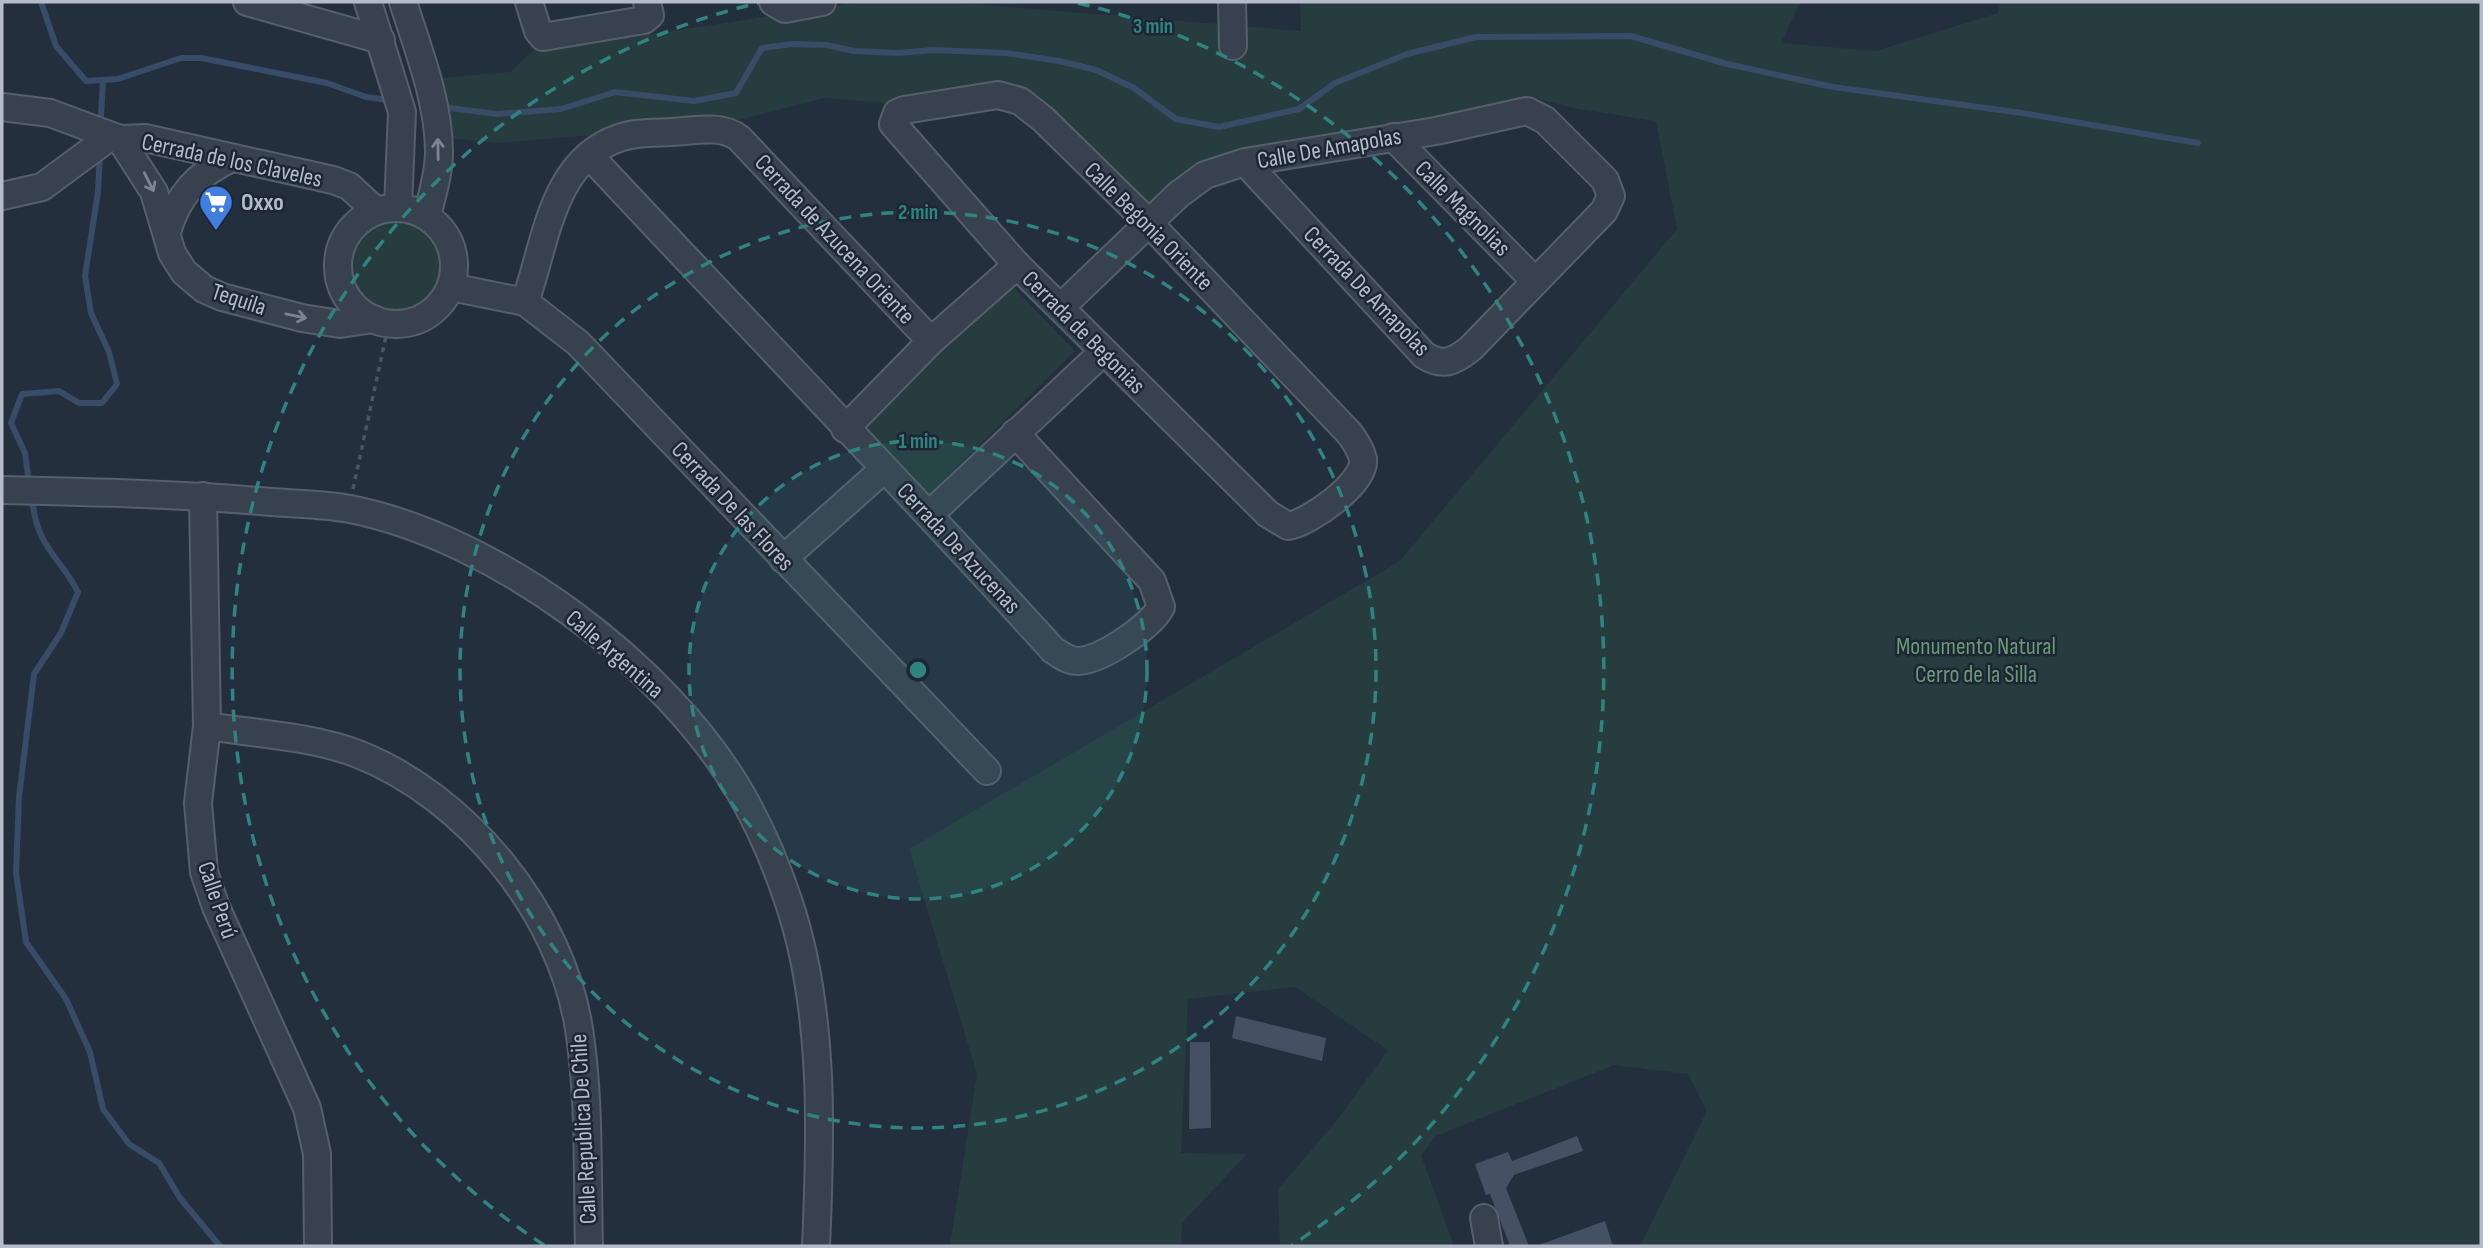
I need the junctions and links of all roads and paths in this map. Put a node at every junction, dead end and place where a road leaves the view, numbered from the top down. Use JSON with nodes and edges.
{"nodes":[{"id":1,"x":247,"y":2,"type":"edge"},
{"id":2,"x":368,"y":2,"type":"edge"},
{"id":3,"x":403,"y":2,"type":"edge"},
{"id":4,"x":529,"y":2,"type":"edge"},
{"id":5,"x":647,"y":2,"type":"edge"},
{"id":6,"x":773,"y":2,"type":"edge"},
{"id":7,"x":822,"y":2,"type":"edge"},
{"id":8,"x":1232,"y":2,"type":"edge"},
{"id":9,"x":381,"y":40,"type":"junction"},
{"id":10,"x":1233,"y":46,"type":"dead end"},
{"id":11,"x":2,"y":107,"type":"edge"},
{"id":12,"x":893,"y":124,"type":"joint"},
{"id":13,"x":1393,"y":137,"type":"junction"},
{"id":14,"x":115,"y":138,"type":"junction"},
{"id":15,"x":589,"y":155,"type":"junction"},
{"id":16,"x":232,"y":158,"type":"junction"},
{"id":17,"x":1245,"y":162,"type":"junction"},
{"id":18,"x":1611,"y":196,"type":"joint"},
{"id":19,"x":2,"y":197,"type":"edge"},
{"id":20,"x":387,"y":209,"type":"junction"},
{"id":21,"x":427,"y":216,"type":"junction"},
{"id":22,"x":1148,"y":222,"type":"junction"},
{"id":23,"x":167,"y":232,"type":"junction"},
{"id":24,"x":1017,"y":265,"type":"junction"},
{"id":25,"x":1534,"y":280,"type":"junction"},
{"id":26,"x":451,"y":287,"type":"junction"},
{"id":27,"x":525,"y":302,"type":"junction"},
{"id":28,"x":1061,"y":307,"type":"junction"},
{"id":29,"x":381,"y":321,"type":"junction"},
{"id":30,"x":931,"y":341,"type":"junction"},
{"id":31,"x":1103,"y":352,"type":"junction"},
{"id":32,"x":845,"y":429,"type":"junction"},
{"id":33,"x":1015,"y":433,"type":"junction"},
{"id":34,"x":884,"y":469,"type":"junction"},
{"id":35,"x":2,"y":490,"type":"edge"},
{"id":36,"x":203,"y":496,"type":"junction"},
{"id":37,"x":349,"y":509,"type":"junction"},
{"id":38,"x":930,"y":514,"type":"junction"},
{"id":39,"x":1288,"y":527,"type":"joint"},
{"id":40,"x":783,"y":559,"type":"junction"},
{"id":41,"x":207,"y":726,"type":"junction"},
{"id":42,"x":987,"y":771,"type":"dead end"},
{"id":43,"x":1484,"y":1218,"type":"dead end"},
{"id":44,"x":318,"y":1246,"type":"edge"},
{"id":45,"x":589,"y":1246,"type":"edge"},
{"id":46,"x":817,"y":1246,"type":"edge"},
{"id":47,"x":1489,"y":1246,"type":"edge"}],
"edges":[{"from":1,"to":9,"type":"street"},
{"from":2,"to":9,"type":"street"},
{"from":21,"to":3,"type":"street","one_way":true},
{"from":4,"to":5,"type":"street"},
{"from":6,"to":7,"type":"street"},
{"from":8,"to":10,"type":"street"},
{"from":9,"to":20,"type":"street"},
{"from":11,"to":14,"type":"street","name":"Cerrada de los Claveles"},
{"from":12,"to":22,"type":"street","name":"Calle Begonia Oriente"},
{"from":12,"to":24,"type":"street","name":"Cerrada de Begonias"},
{"from":13,"to":17,"type":"street","name":"Calle De Amapolas"},
{"from":13,"to":18,"type":"street","name":"Calle De Amapolas"},
{"from":13,"to":25,"type":"street","name":"Calle Magnolias"},
{"from":14,"to":16,"type":"street","name":"Cerrada de los Claveles"},
{"from":14,"to":19,"type":"street"},
{"from":14,"to":23,"type":"street","name":"Tequila","one_way":true},
{"from":15,"to":27,"type":"street"},
{"from":15,"to":30,"type":"street","name":"Cerrada de Azucena Oriente"},
{"from":15,"to":32,"type":"street","name":"Cerrada De Azucenas"},
{"from":16,"to":20,"type":"street","name":"Cerrada de los Claveles"},
{"from":16,"to":23,"type":"street"},
{"from":17,"to":22,"type":"street","name":"Calle De Amapolas"},
{"from":17,"to":25,"type":"street","name":"Cerrada De Amapolas"},
{"from":18,"to":25,"type":"street","name":"Cerrada De Amapolas"},
{"from":20,"to":21,"type":"street"},
{"from":20,"to":29,"type":"street"},
{"from":21,"to":26,"type":"street"},
{"from":22,"to":28,"type":"street","name":"Calle De Amapolas"},
{"from":22,"to":39,"type":"street","name":"Calle Begonia Oriente"},
{"from":23,"to":29,"type":"street","name":"Tequila","one_way":true},
{"from":24,"to":28,"type":"street","name":"Cerrada de Begonias"},
{"from":24,"to":30,"type":"street"},
{"from":26,"to":27,"type":"street","name":"Cerrada De las Flores"},
{"from":26,"to":29,"type":"street"},
{"from":27,"to":40,"type":"street","name":"Cerrada De las Flores"},
{"from":28,"to":31,"type":"street","name":"Cerrada de Begonias"},
{"from":29,"to":37,"type":"path"},
{"from":30,"to":32,"type":"street"},
{"from":31,"to":33,"type":"street"},
{"from":31,"to":39,"type":"street","name":"Cerrada de Begonias"},
{"from":32,"to":34,"type":"street","name":"Cerrada De Azucenas"},
{"from":33,"to":38,"type":"street"},
{"from":33,"to":38,"type":"street","name":"Cerrada De Azucenas"},
{"from":34,"to":38,"type":"street","name":"Cerrada De Azucenas"},
{"from":34,"to":40,"type":"street"},
{"from":35,"to":36,"type":"street","name":"Calle Argentina"},
{"from":36,"to":37,"type":"street","name":"Calle Argentina"},
{"from":36,"to":41,"type":"street","name":"Calle Perú"},
{"from":37,"to":46,"type":"street","name":"Calle Argentina"},
{"from":40,"to":42,"type":"street","name":"Cerrada De las Flores"},
{"from":41,"to":44,"type":"street","name":"Calle Perú"},
{"from":41,"to":45,"type":"street","name":"Calle Republica De Chile"},
{"from":43,"to":47,"type":"street"}]}
